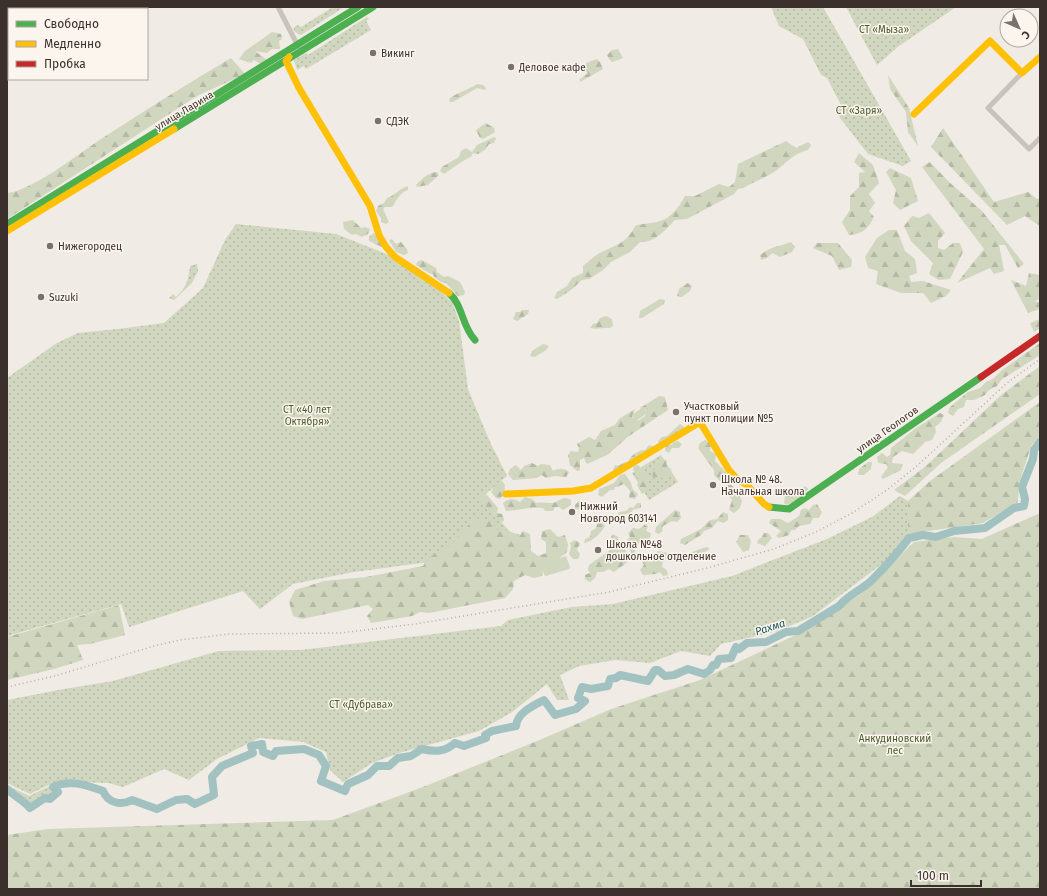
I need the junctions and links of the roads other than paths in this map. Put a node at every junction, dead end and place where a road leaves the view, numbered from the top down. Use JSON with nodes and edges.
{"nodes":[{"id":1,"x":278,"y":7,"type":"edge"},
{"id":2,"x":358,"y":7,"type":"edge"},
{"id":3,"x":373,"y":7,"type":"edge"},
{"id":4,"x":297,"y":45,"type":"junction"},
{"id":5,"x":301,"y":52,"type":"junction"},
{"id":6,"x":1040,"y":57,"type":"edge"},
{"id":7,"x":286,"y":61,"type":"junction"},
{"id":8,"x":1022,"y":73,"type":"junction"},
{"id":9,"x":914,"y":114,"type":"dead end"},
{"id":10,"x":1040,"y":138,"type":"edge"},
{"id":11,"x":7,"y":224,"type":"edge"},
{"id":12,"x":7,"y":231,"type":"edge"},
{"id":13,"x":1040,"y":336,"type":"edge"},
{"id":14,"x":475,"y":340,"type":"dead end"},
{"id":15,"x":506,"y":494,"type":"dead end"}],
"edges":[{"from":1,"to":4,"type":"street"},
{"from":2,"to":4,"type":"street","name":"улица Ларина"},
{"from":3,"to":5,"type":"street","name":"улица Ларина"},
{"from":4,"to":5,"type":"street"},
{"from":4,"to":7,"type":"street"},
{"from":4,"to":11,"type":"street","name":"улица Ларина"},
{"from":5,"to":7,"type":"street","name":"улица Ларина"},
{"from":6,"to":8,"type":"street"},
{"from":7,"to":12,"type":"street","name":"улица Ларина"},
{"from":7,"to":14,"type":"street"},
{"from":8,"to":9,"type":"street"},
{"from":8,"to":10,"type":"street"},
{"from":13,"to":15,"type":"street","name":"улица Геологов"}]}
